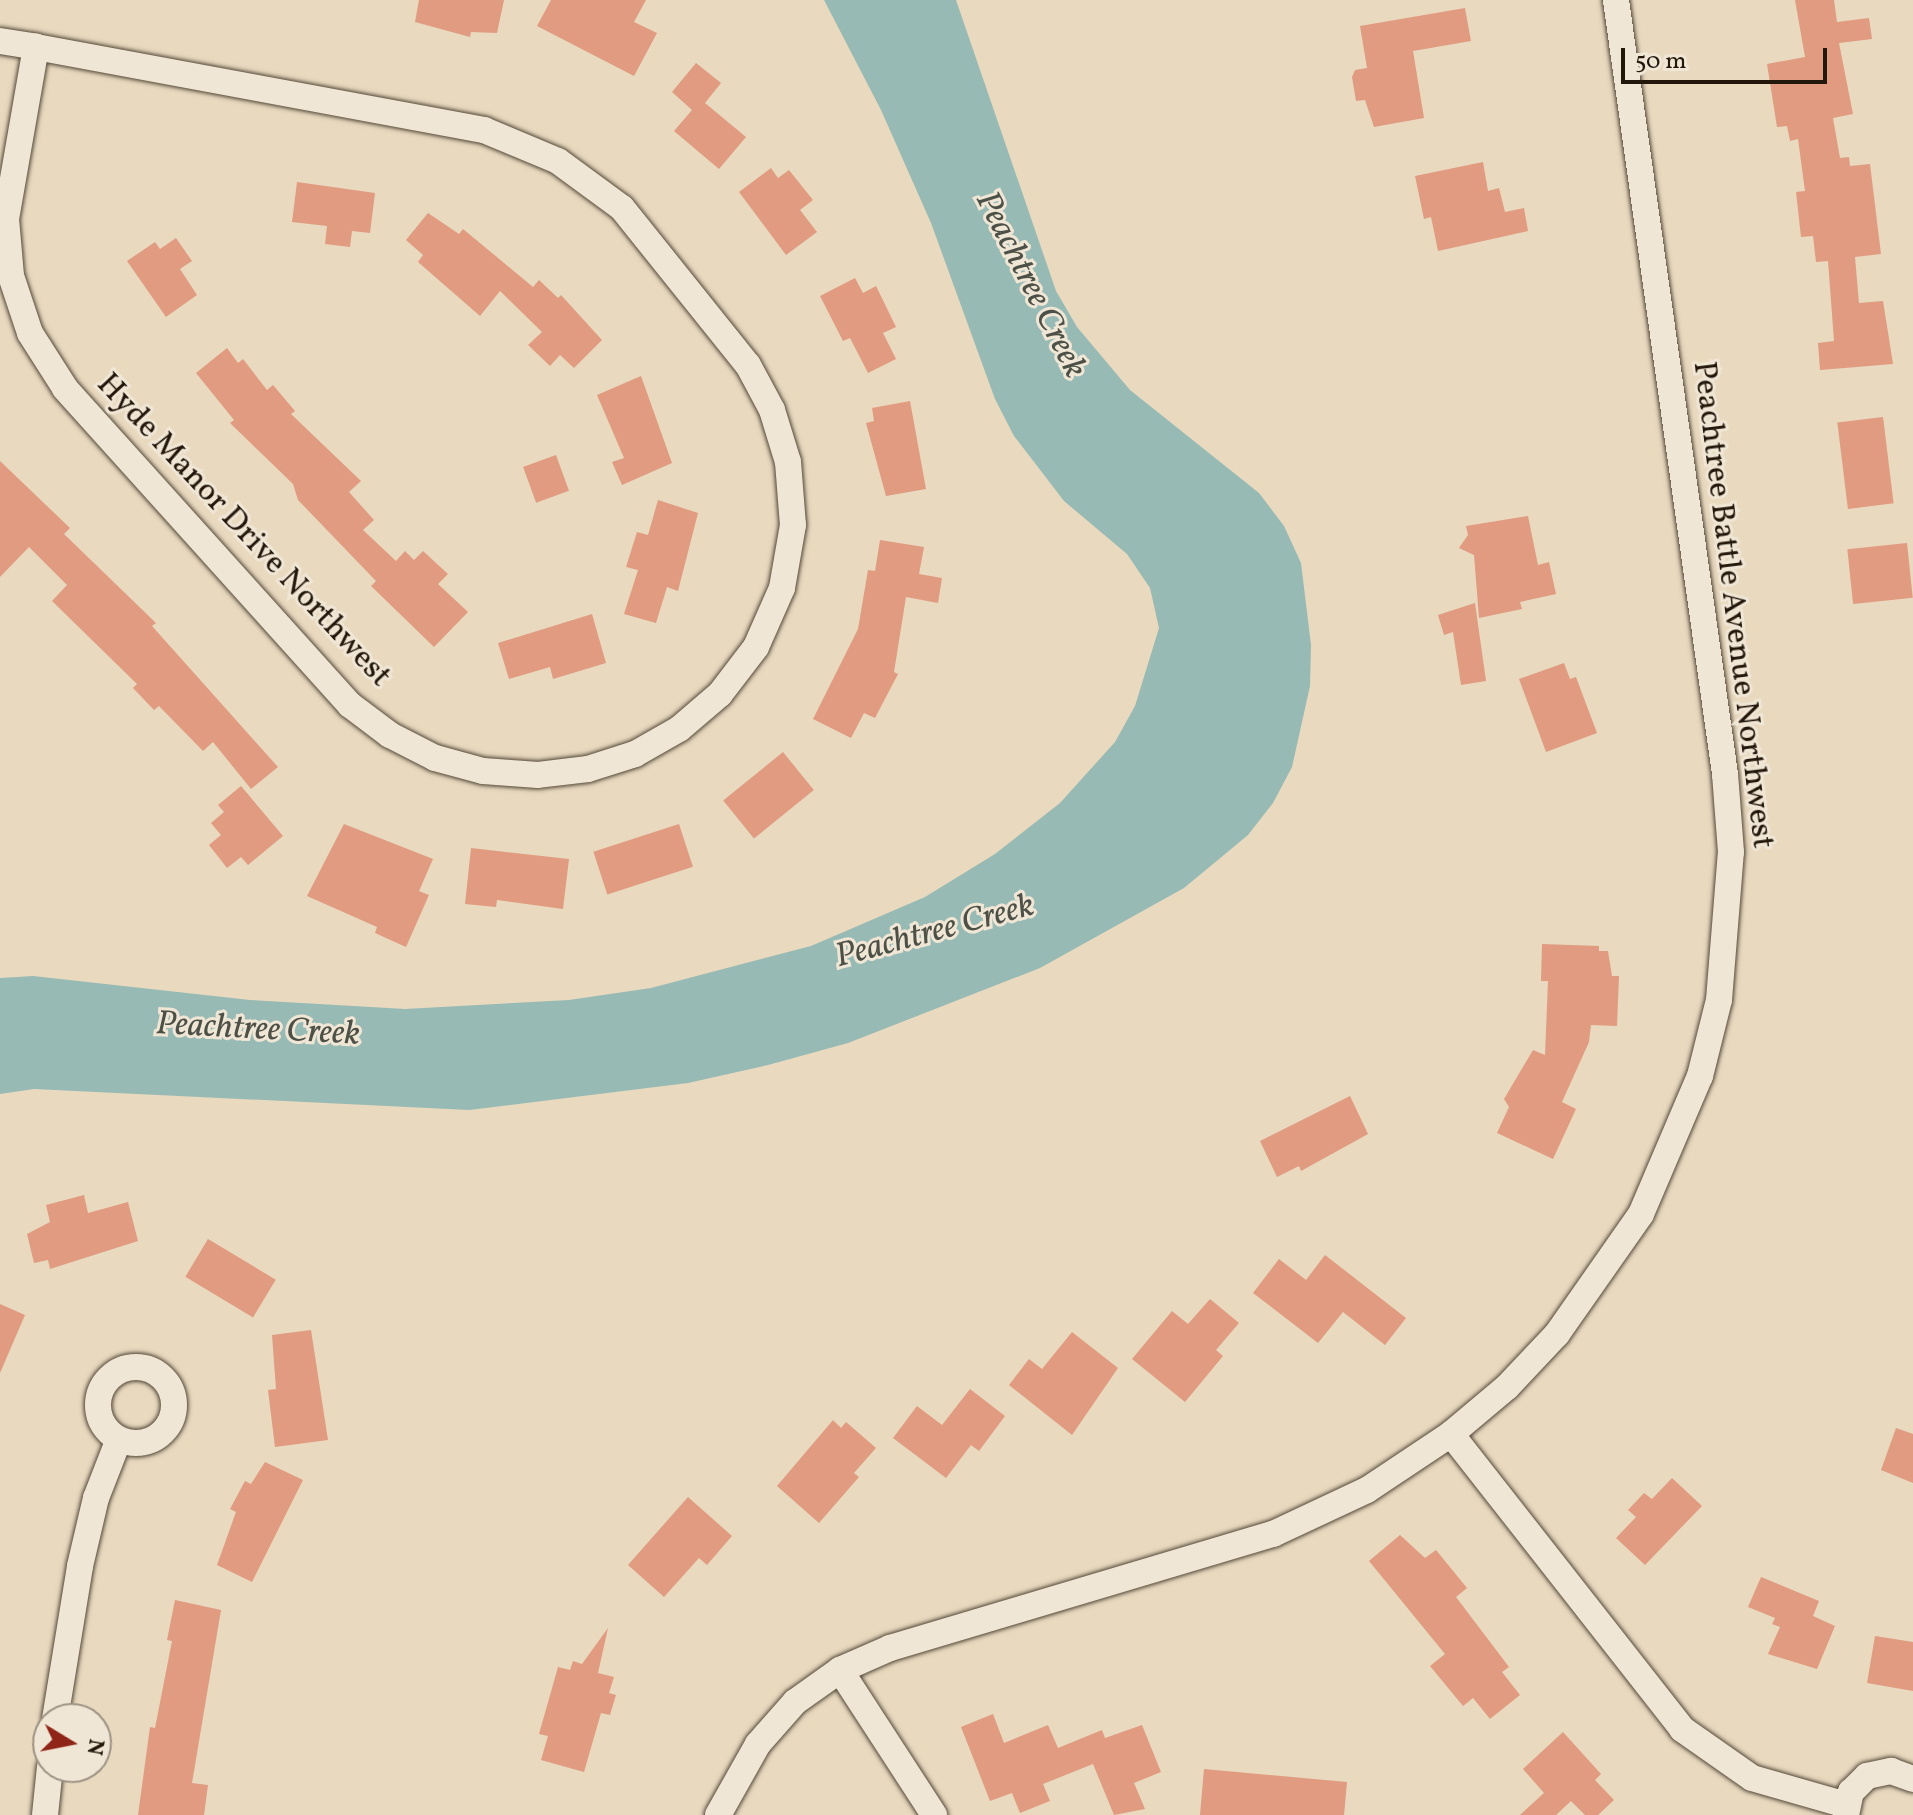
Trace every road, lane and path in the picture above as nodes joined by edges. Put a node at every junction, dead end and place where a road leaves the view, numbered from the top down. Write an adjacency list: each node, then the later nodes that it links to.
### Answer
1 (1616, 0): 4 (street, Peachtree Battle Avenue Northwest)
2 (0, 41): 3 (street, Hyde Manor Drive Northwest)
3 (36, 47): 3 (street, Hyde Manor Drive Northwest)
4 (1451, 1434): 6 (street, Peachtree Battle Avenue Northwest); 10 (street)
5 (119, 1439): 7 (street)
6 (840, 1670): 12 (street, Peachtree Battle Avenue Northwest); 13 (street)
7 (58, 1703)
8 (1913, 1779): 10 (street)
9 (48, 1783): 11 (street)
10 (1846, 1810)
11 (45, 1815)
12 (718, 1815)
13 (934, 1815)

